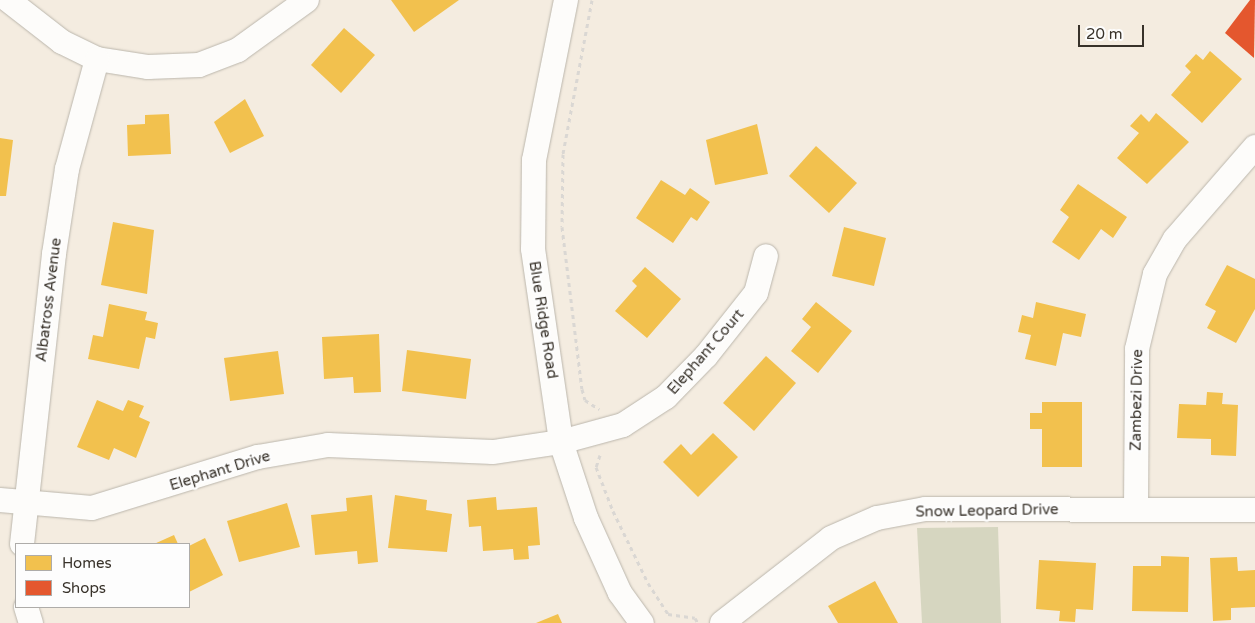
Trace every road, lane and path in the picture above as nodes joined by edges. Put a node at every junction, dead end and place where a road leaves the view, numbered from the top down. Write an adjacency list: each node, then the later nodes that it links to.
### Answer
1 (8, 0): 5 (street)
2 (307, 0): 5 (street)
3 (566, 0): 9 (street, Blue Ridge Road)
4 (592, 0): 8 (path)
5 (96, 58): 11 (street, Albatross Avenue)
6 (1255, 147): 12 (street, Zambezi Drive)
7 (766, 256): 8 (street, Elephant Court)
8 (602, 431): 9 (street, Elephant Court); 18 (path)
9 (561, 442): 11 (street, Elephant Drive); 17 (street, Blue Ridge Road)
10 (0, 500): 11 (street, Elephant Drive)
11 (24, 503): 14 (street, Albatross Avenue)
12 (1136, 509): 13 (street, Snow Leopard Drive); 19 (street, Snow Leopard Drive)
13 (1255, 510)
14 (22, 543)
15 (26, 608): 16 (street)
16 (31, 623)
17 (642, 623)
18 (698, 623)
19 (722, 623)

